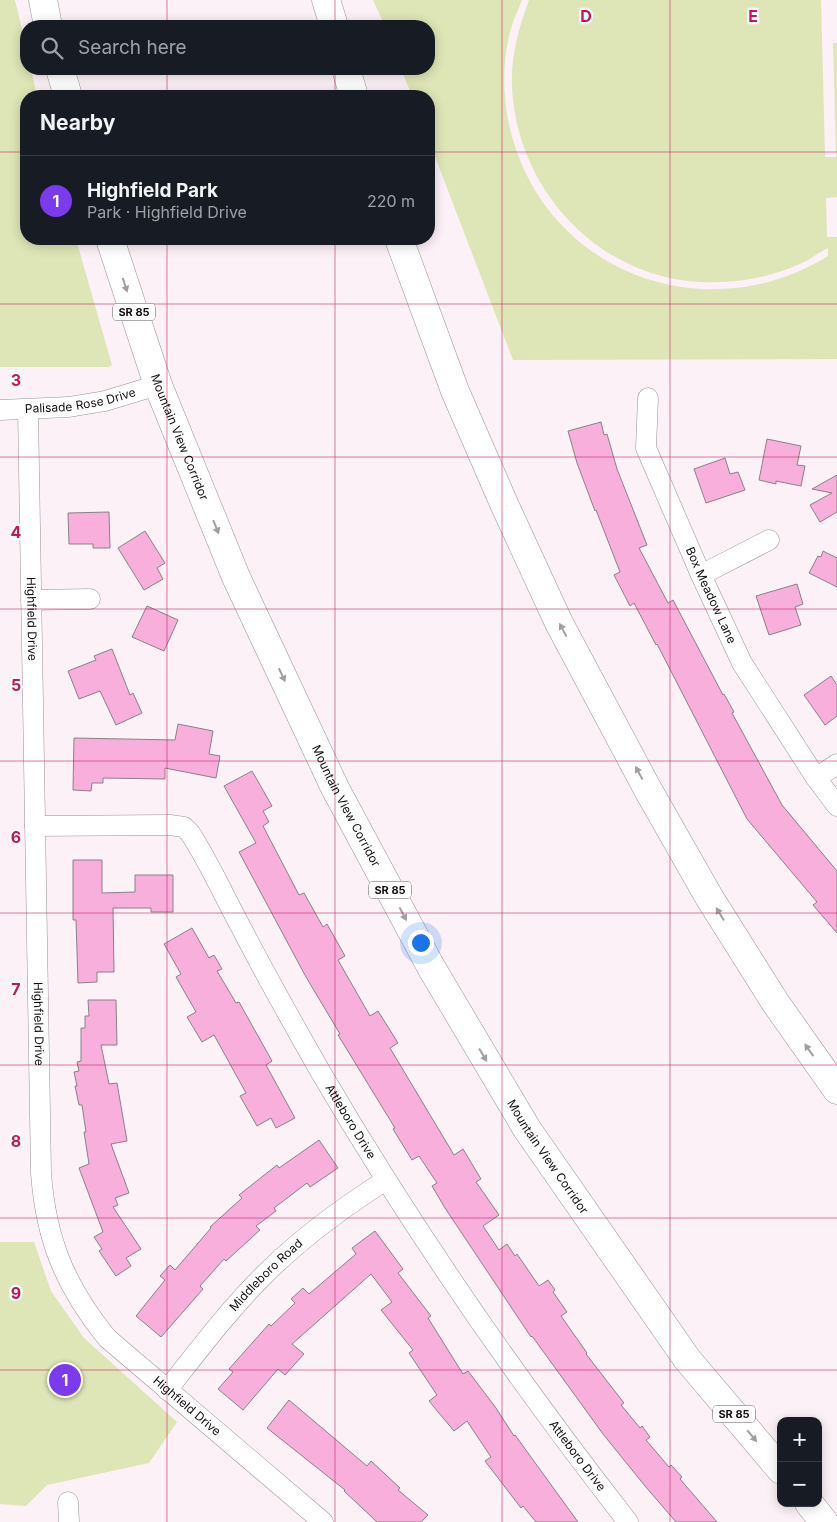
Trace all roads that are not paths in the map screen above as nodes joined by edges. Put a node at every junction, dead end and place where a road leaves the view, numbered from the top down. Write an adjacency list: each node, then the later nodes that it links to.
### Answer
1 (42, 0): 3 (highway)
2 (326, 0): 4 (highway)
3 (47, 20)
4 (332, 20)
5 (62, 75): 7 (highway)
6 (348, 75): 8 (highway)
7 (66, 90)
8 (352, 90)
9 (112, 245): 11 (highway, Mountain View Corridor / SR 85, one-way to 11)
10 (401, 245): 23 (highway, one-way to 10)
11 (158, 385): 14 (street, Palisade Rose Drive); 26 (highway, Mountain View Corridor / SR 85, one-way to 26)
12 (648, 398): 16 (street, Box Meadow Lane)
13 (0, 410): 14 (street, Palisade Rose Drive)
14 (28, 410): 18 (street, Highfield Drive)
15 (769, 540): 16 (street)
16 (701, 574): 20 (street, Box Meadow Lane)
17 (90, 599): 18 (street)
18 (32, 600): 22 (street, Highfield Drive)
19 (837, 764): 20 (street)
20 (816, 778): 21 (street, Box Meadow Lane)
21 (837, 806)
22 (35, 826): 24 (street, Attleboro Drive); 25 (street, Highfield Drive)
23 (837, 1090)
24 (386, 1180): 25 (street, Middleboro Road); 31 (street, Attleboro Drive)
25 (167, 1390): 30 (street, Highfield Drive)
26 (777, 1465)
27 (68, 1502): 29 (street)
28 (812, 1507): 32 (highway)
29 (69, 1522)
30 (323, 1522)
31 (628, 1522)
32 (824, 1522)

